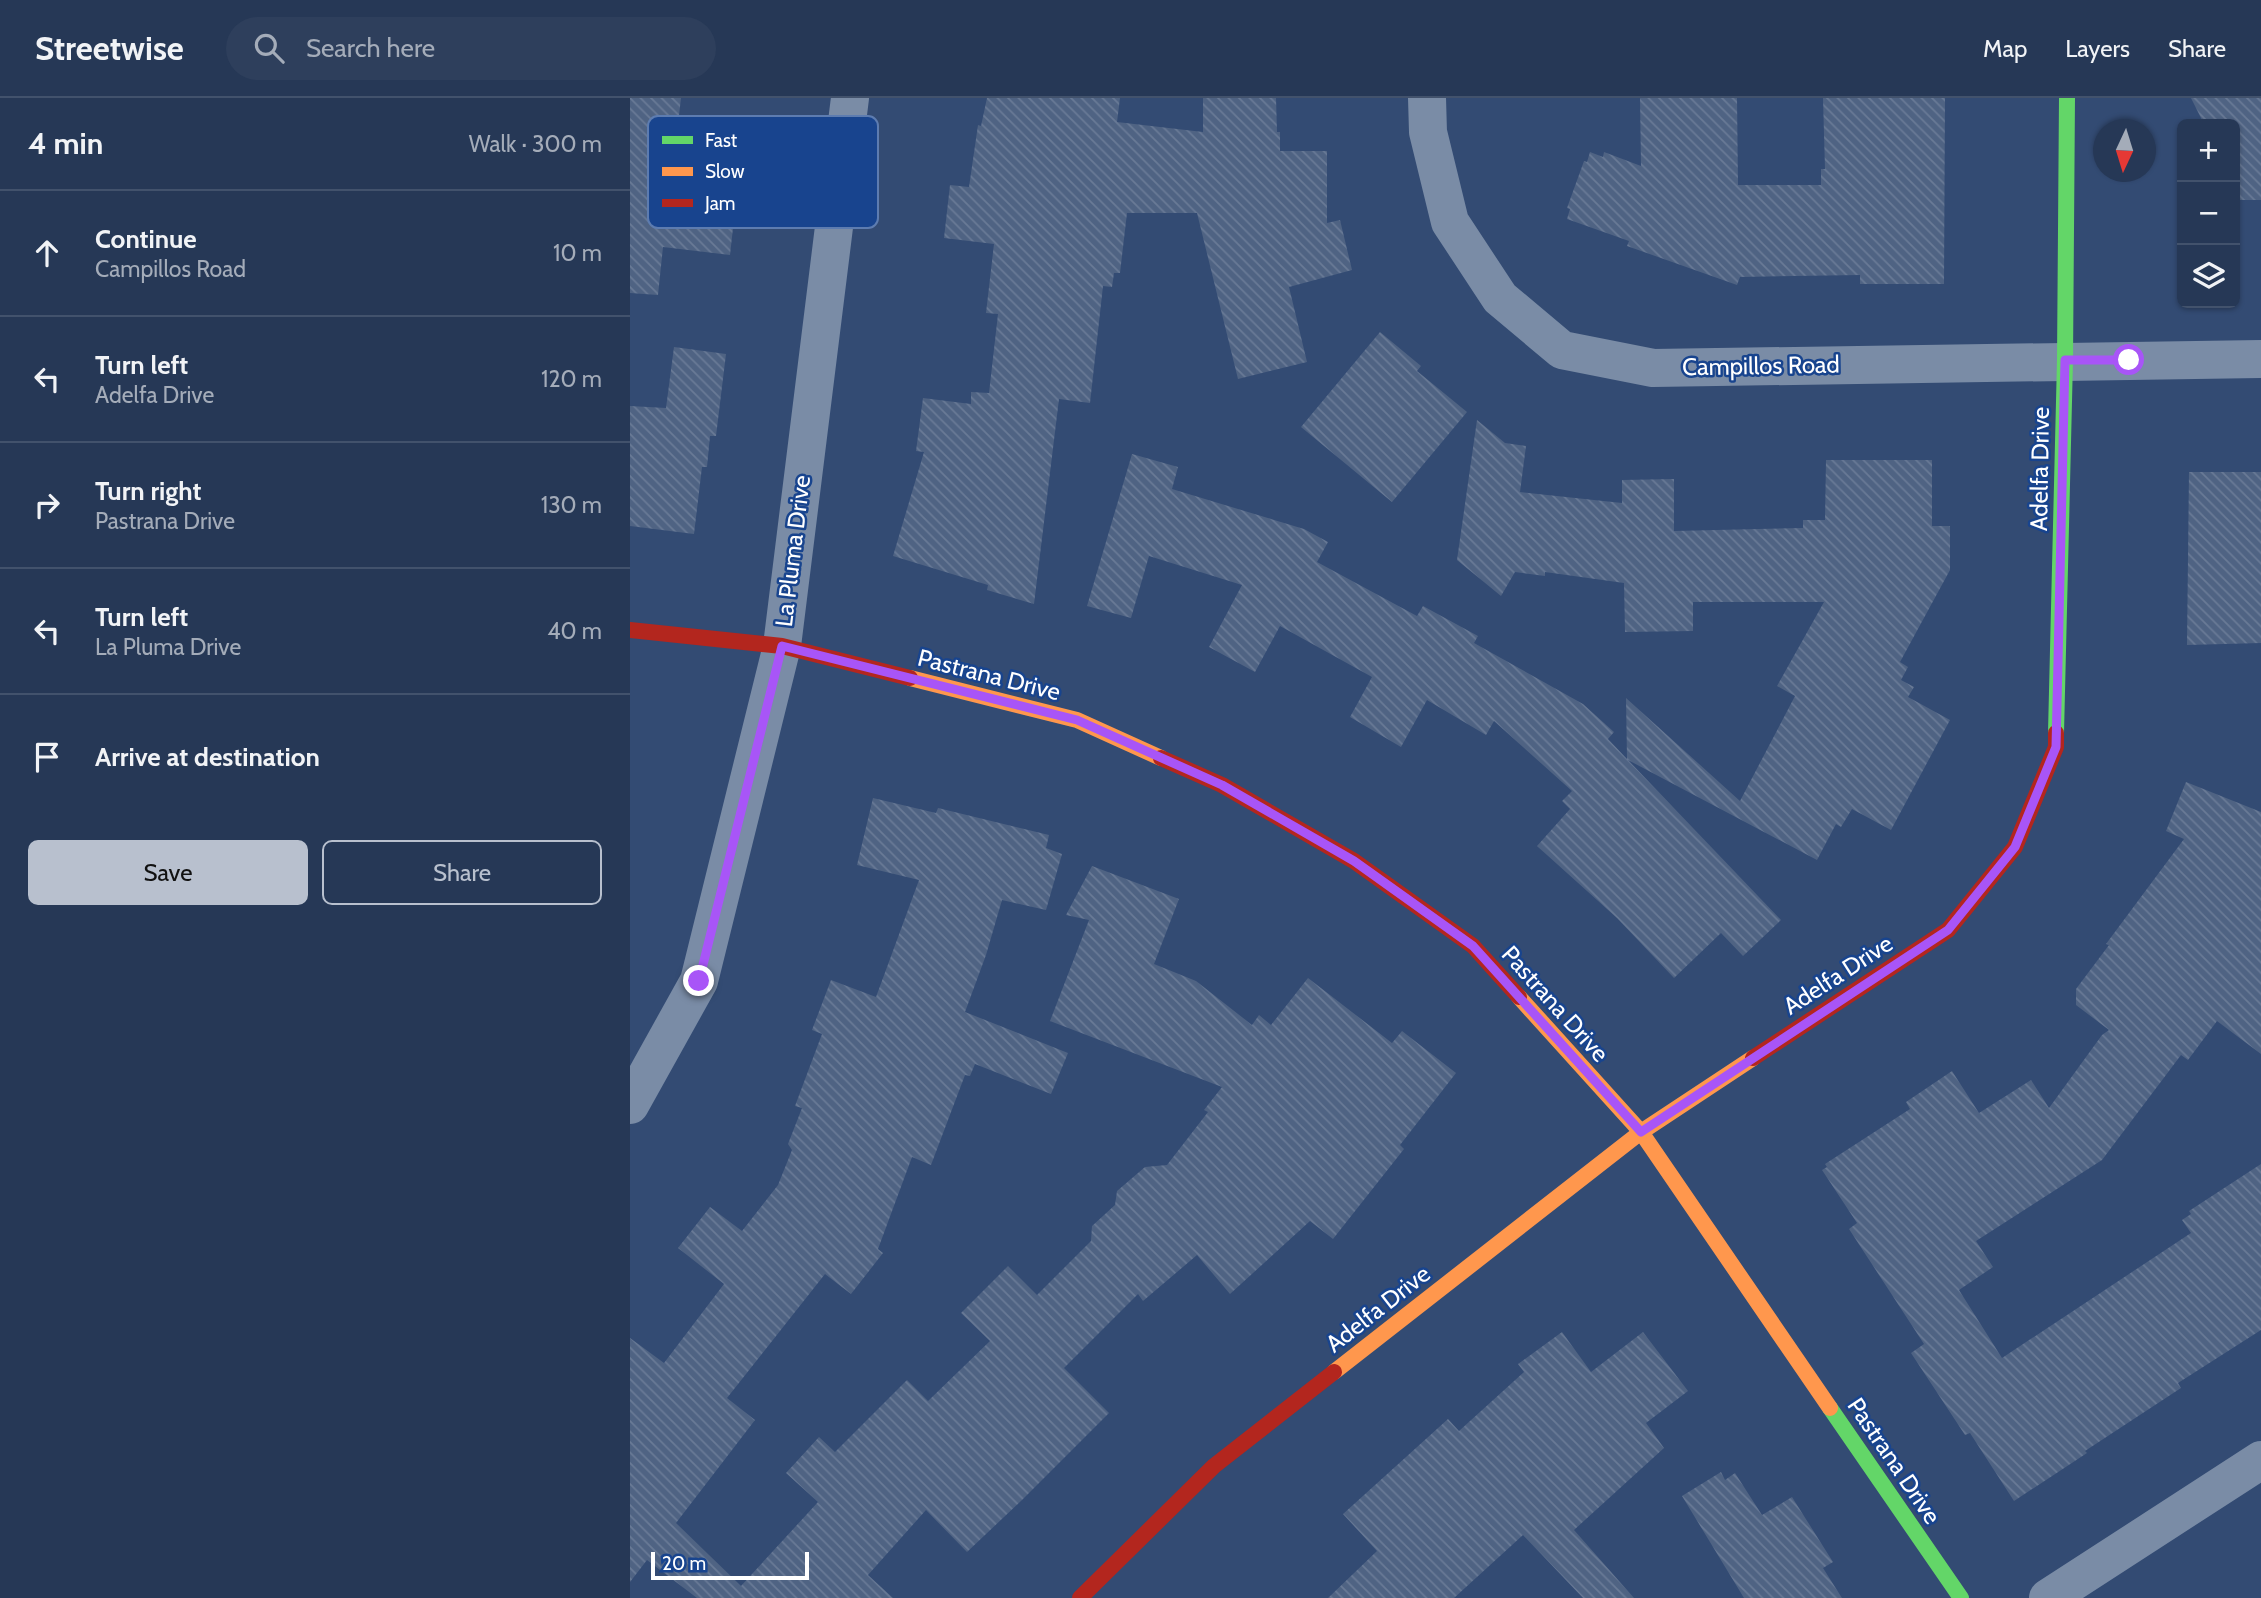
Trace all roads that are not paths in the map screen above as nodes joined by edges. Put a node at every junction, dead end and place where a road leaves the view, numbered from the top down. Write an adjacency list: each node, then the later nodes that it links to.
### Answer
1 (849, 98): 4 (street, La Pluma Drive)
2 (1427, 98): 7 (street, Campillos Road)
3 (2067, 98): 7 (street, Adelfa Drive)
4 (847, 116)
5 (833, 228): 9 (street, La Pluma Drive)
6 (2261, 359): 7 (street, Campillos Road)
7 (2065, 360): 11 (street, Adelfa Drive)
8 (630, 629): 9 (street, Pastrana Drive)
9 (782, 646): 10 (street, La Pluma Drive); 11 (street, Pastrana Drive)
10 (630, 1105)
11 (1641, 1132): 13 (street, Adelfa Drive); 14 (street, Pastrana Drive)
12 (2261, 1460): 15 (street)
13 (1080, 1598)
14 (1961, 1598)
15 (2048, 1598)

